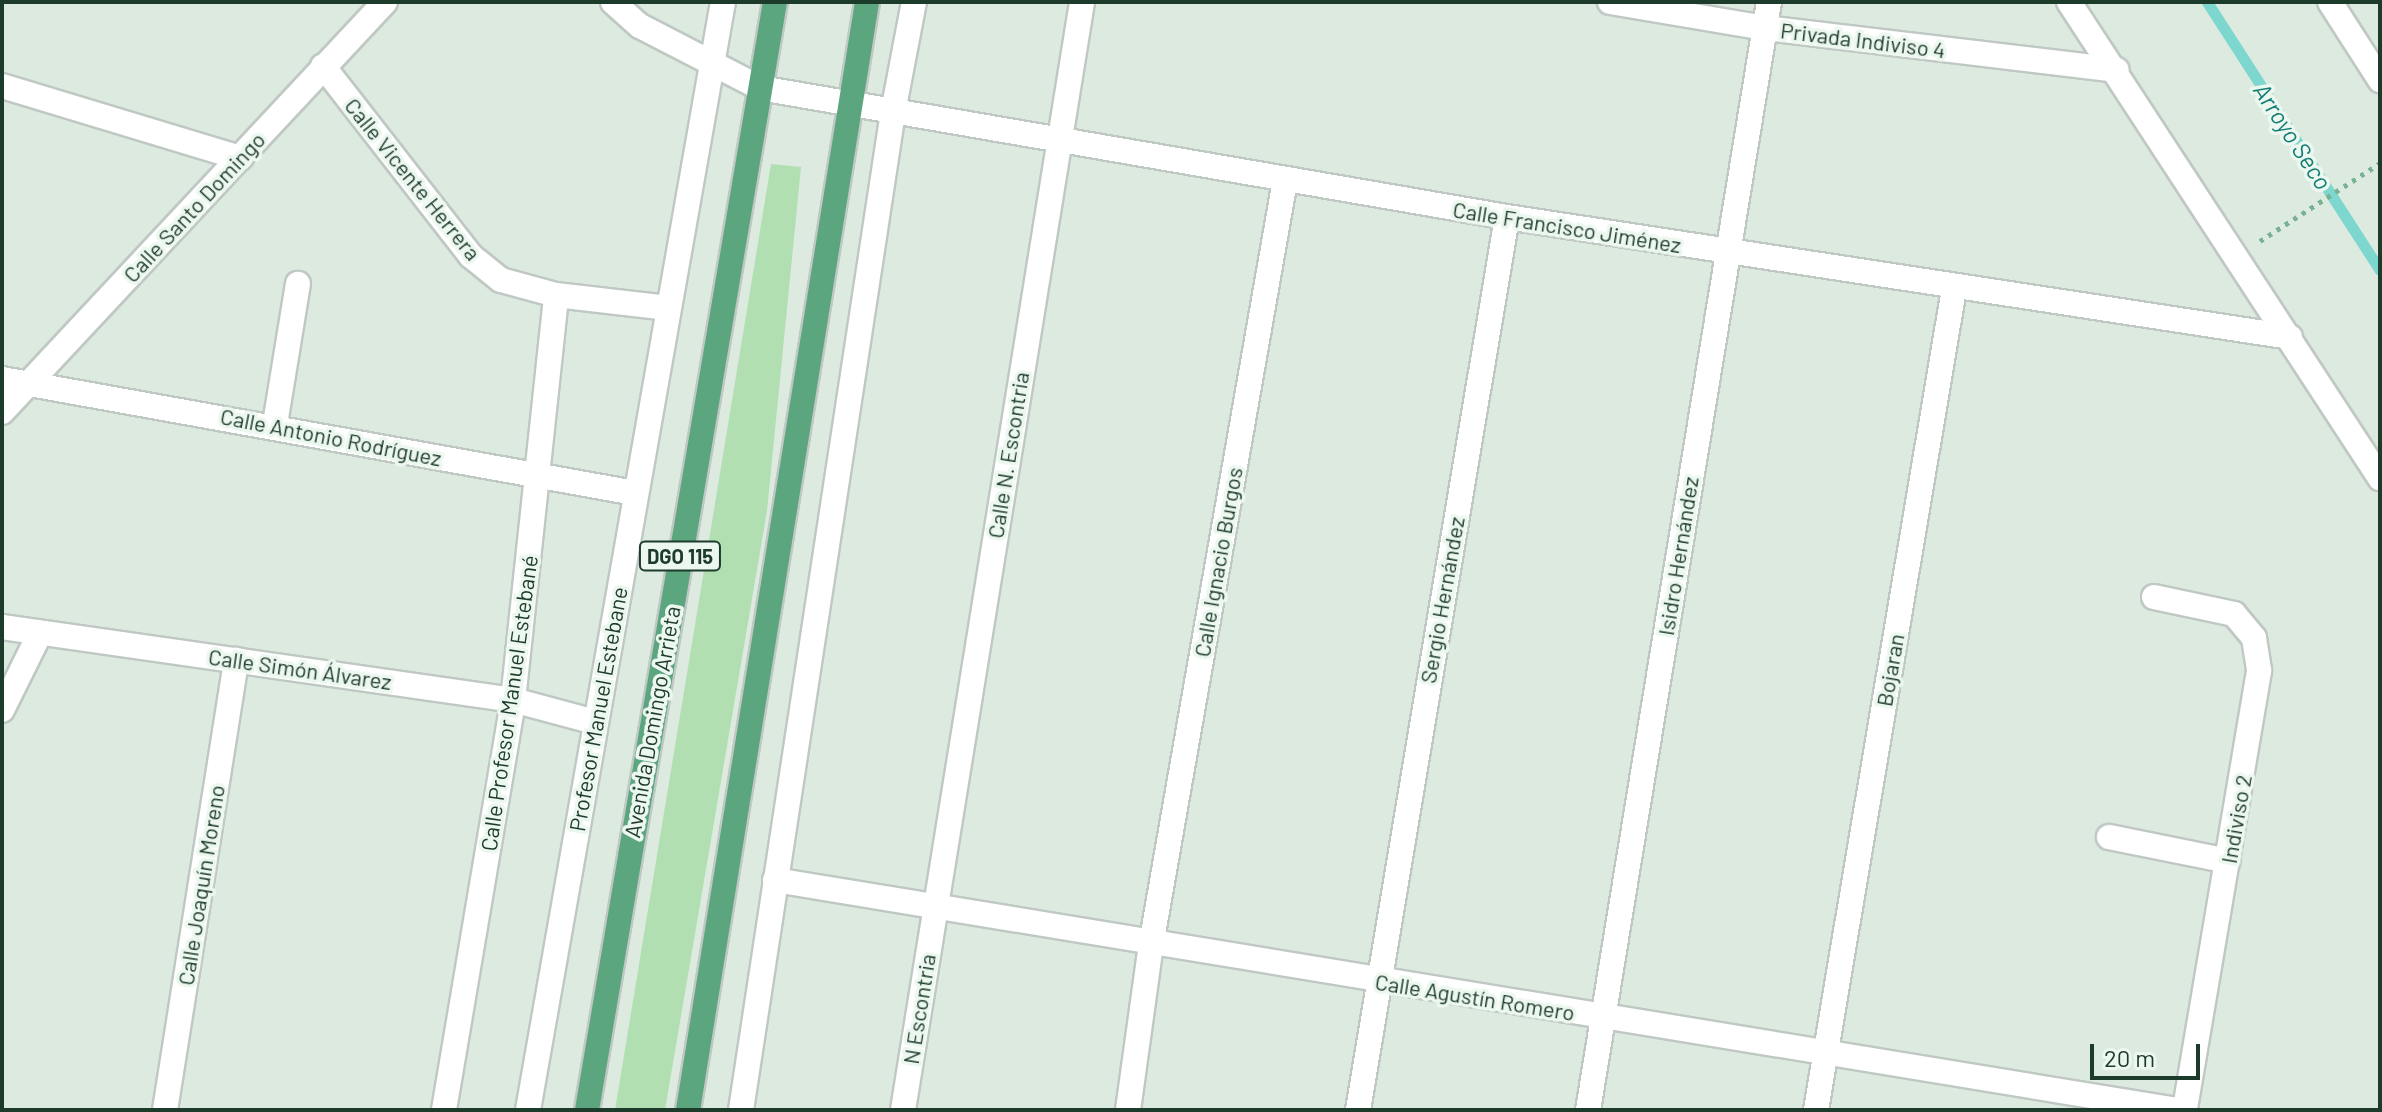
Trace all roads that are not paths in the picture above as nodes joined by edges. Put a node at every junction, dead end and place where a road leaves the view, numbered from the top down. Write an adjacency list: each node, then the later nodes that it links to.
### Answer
1 (385, 2): 13 (street, Calle Santo Domingo)
2 (613, 2): 14 (street, Calle Francisco Jiménez)
3 (723, 2): 14 (street, Profesor Manuel Estebane)
4 (775, 2): 18 (main road, Avenida Domingo Arrieta / DGO 115)
5 (867, 2): 19 (main road)
6 (914, 2): 20 (street)
7 (1082, 2): 21 (street, Calle N. Escontria)
8 (1610, 2): 12 (street, Privada Indiviso 4)
9 (1769, 2): 12 (street, Isidro Hernández)
10 (2069, 2): 15 (street)
11 (2330, 2): 16 (street)
12 (1766, 28): 15 (street, Privada Indiviso 4); 25 (street, Isidro Hernández)
13 (323, 66): 22 (street, Calle Santo Domingo); 28 (street, Calle Vicente Herrera)
14 (712, 67): 18 (street, Calle Francisco Jiménez); 29 (street, Profesor Manuel Estebane)
15 (2116, 70): 30 (street)
16 (2380, 80)
17 (2, 86): 22 (street)
18 (760, 88): 19 (street, Calle Francisco Jiménez); 57 (main road, Avenida Domingo Arrieta / DGO 115)
19 (847, 104): 20 (street, Calle Francisco Jiménez); 58 (main road)
20 (893, 112): 21 (street, Calle Francisco Jiménez); 47 (street)
21 (1060, 141): 23 (street, Calle Francisco Jiménez); 48 (street, Calle N. Escontria)
22 (240, 158): 32 (street, Calle Santo Domingo)
23 (1285, 180): 24 (street, Calle Francisco Jiménez); 49 (street, Calle Ignacio Burgos)
24 (1507, 217): 25 (street, Calle Francisco Jiménez); 50 (street, Sergio Hernández)
25 (1728, 253): 27 (street, Calle Francisco Jiménez); 51 (street, Isidro Hernández)
26 (298, 284): 34 (street)
27 (1954, 289): 30 (street, Calle Francisco Jiménez); 52 (street, Bojaran)
28 (556, 295): 29 (street); 35 (street, Calle Profesor Manuel Estebané)
29 (668, 308): 37 (street, Profesor Manuel Estebane)
30 (2290, 337): 36 (street)
31 (2, 379): 32 (street, Calle Antonio Rodríguez)
32 (26, 387): 33 (street, Calle Santo Domingo); 34 (street, Calle Antonio Rodríguez)
33 (2, 412)
34 (275, 424): 35 (street, Calle Antonio Rodríguez)
35 (540, 477): 37 (street, Calle Antonio Rodríguez); 42 (street, Calle Profesor Manuel Estebané)
36 (2380, 478)
37 (635, 493): 44 (street, Profesor Manuel Estebane)
38 (2154, 597): 46 (street, Indiviso 2)
39 (2, 627): 40 (street, Calle Simón Álvarez)
40 (40, 633): 41 (street, Calle Simón Álvarez); 43 (street)
41 (236, 660): 42 (street, Calle Simón Álvarez); 54 (street, Calle Joaquín Moreno)
42 (513, 700): 44 (street, Calle Simón Álvarez); 55 (street, Calle Profesor Manuel Estebané)
43 (2, 710)
44 (595, 722): 56 (street, Profesor Manuel Estebane)
45 (2109, 837): 46 (street)
46 (2228, 861): 66 (street, Indiviso 2)
47 (775, 880): 48 (street, Calle Agustín Romero); 59 (street)
48 (935, 907): 49 (street, Calle Agustín Romero); 60 (street, N Escontria)
49 (1151, 945): 50 (street, Calle Agustín Romero); 61 (street, Calle Ignacio Burgos)
50 (1378, 983): 51 (street, Calle Agustín Romero); 62 (street, Sergio Hernández)
51 (1603, 1016): 52 (street, Calle Agustín Romero); 63 (street, Isidro Hernández)
52 (1825, 1050): 53 (street, Calle Agustín Romero); 64 (street, Bojaran)
53 (2039, 1099): 65 (street, Calle Agustín Romero)
54 (165, 1110)
55 (444, 1110)
56 (528, 1110)
57 (587, 1110)
58 (688, 1110)
59 (741, 1110)
60 (903, 1110)
61 (1128, 1110)
62 (1358, 1110)
63 (1588, 1110)
64 (1816, 1110)
65 (2176, 1110)
66 (2185, 1110)

